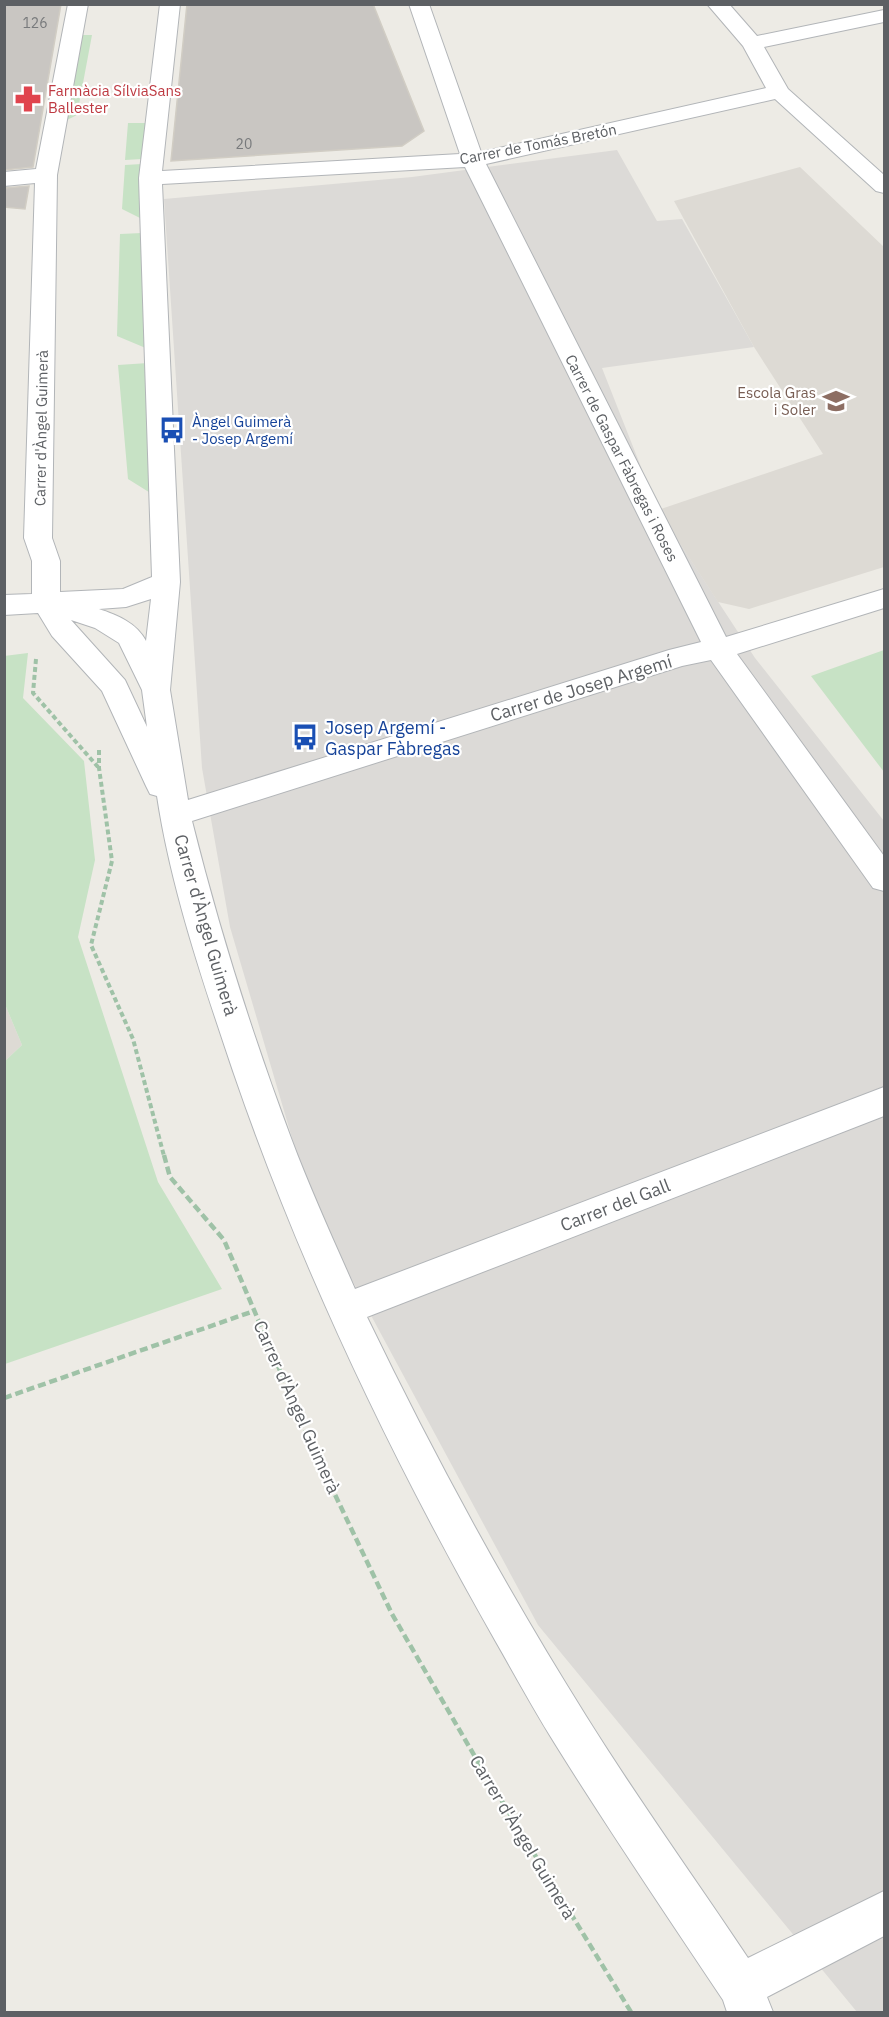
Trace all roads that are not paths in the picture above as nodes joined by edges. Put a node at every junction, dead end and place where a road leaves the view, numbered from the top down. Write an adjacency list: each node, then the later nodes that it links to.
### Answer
1 (78, 4): 9 (street, Carrer d'Àngel Guimerà)
2 (170, 4): 10 (street, Carrer d'Àngel Guimerà)
3 (419, 4): 8 (street, Carrer de Gaspar Fàbregas i Roses)
4 (717, 4): 6 (street)
5 (885, 16): 6 (street)
6 (752, 43): 7 (street)
7 (779, 92): 8 (street, Carrer de Tomás Bretón); 12 (street)
8 (473, 160): 10 (street, Carrer de Tomás Bretón); 17 (street, Carrer de Gaspar Fàbregas i Roses)
9 (46, 175): 11 (street); 15 (street, Carrer d'Àngel Guimerà)
10 (150, 178): 13 (street, Carrer d'Àngel Guimerà)
11 (4, 179)
12 (885, 186)
13 (166, 582): 15 (street); 18 (street, Carrer d'Àngel Guimerà)
14 (885, 598): 17 (street, Carrer de Josep Argemí)
15 (46, 602): 16 (street); 18 (street); 19 (street, Carrer d'Àngel Guimerà)
16 (4, 605)
17 (718, 649): 19 (street, Carrer de Josep Argemí); 20 (street, Carrer de Gaspar Fàbregas i Roses)
18 (156, 690): 19 (street, Carrer d'Àngel Guimerà)
19 (175, 814): 22 (street, Carrer d'Àngel Guimerà)
20 (885, 879)
21 (885, 1101): 22 (street, Carrer del Gall)
22 (345, 1309): 24 (street, Carrer d'Àngel Guimerà)
23 (885, 1913): 24 (street)
24 (753, 2004)

